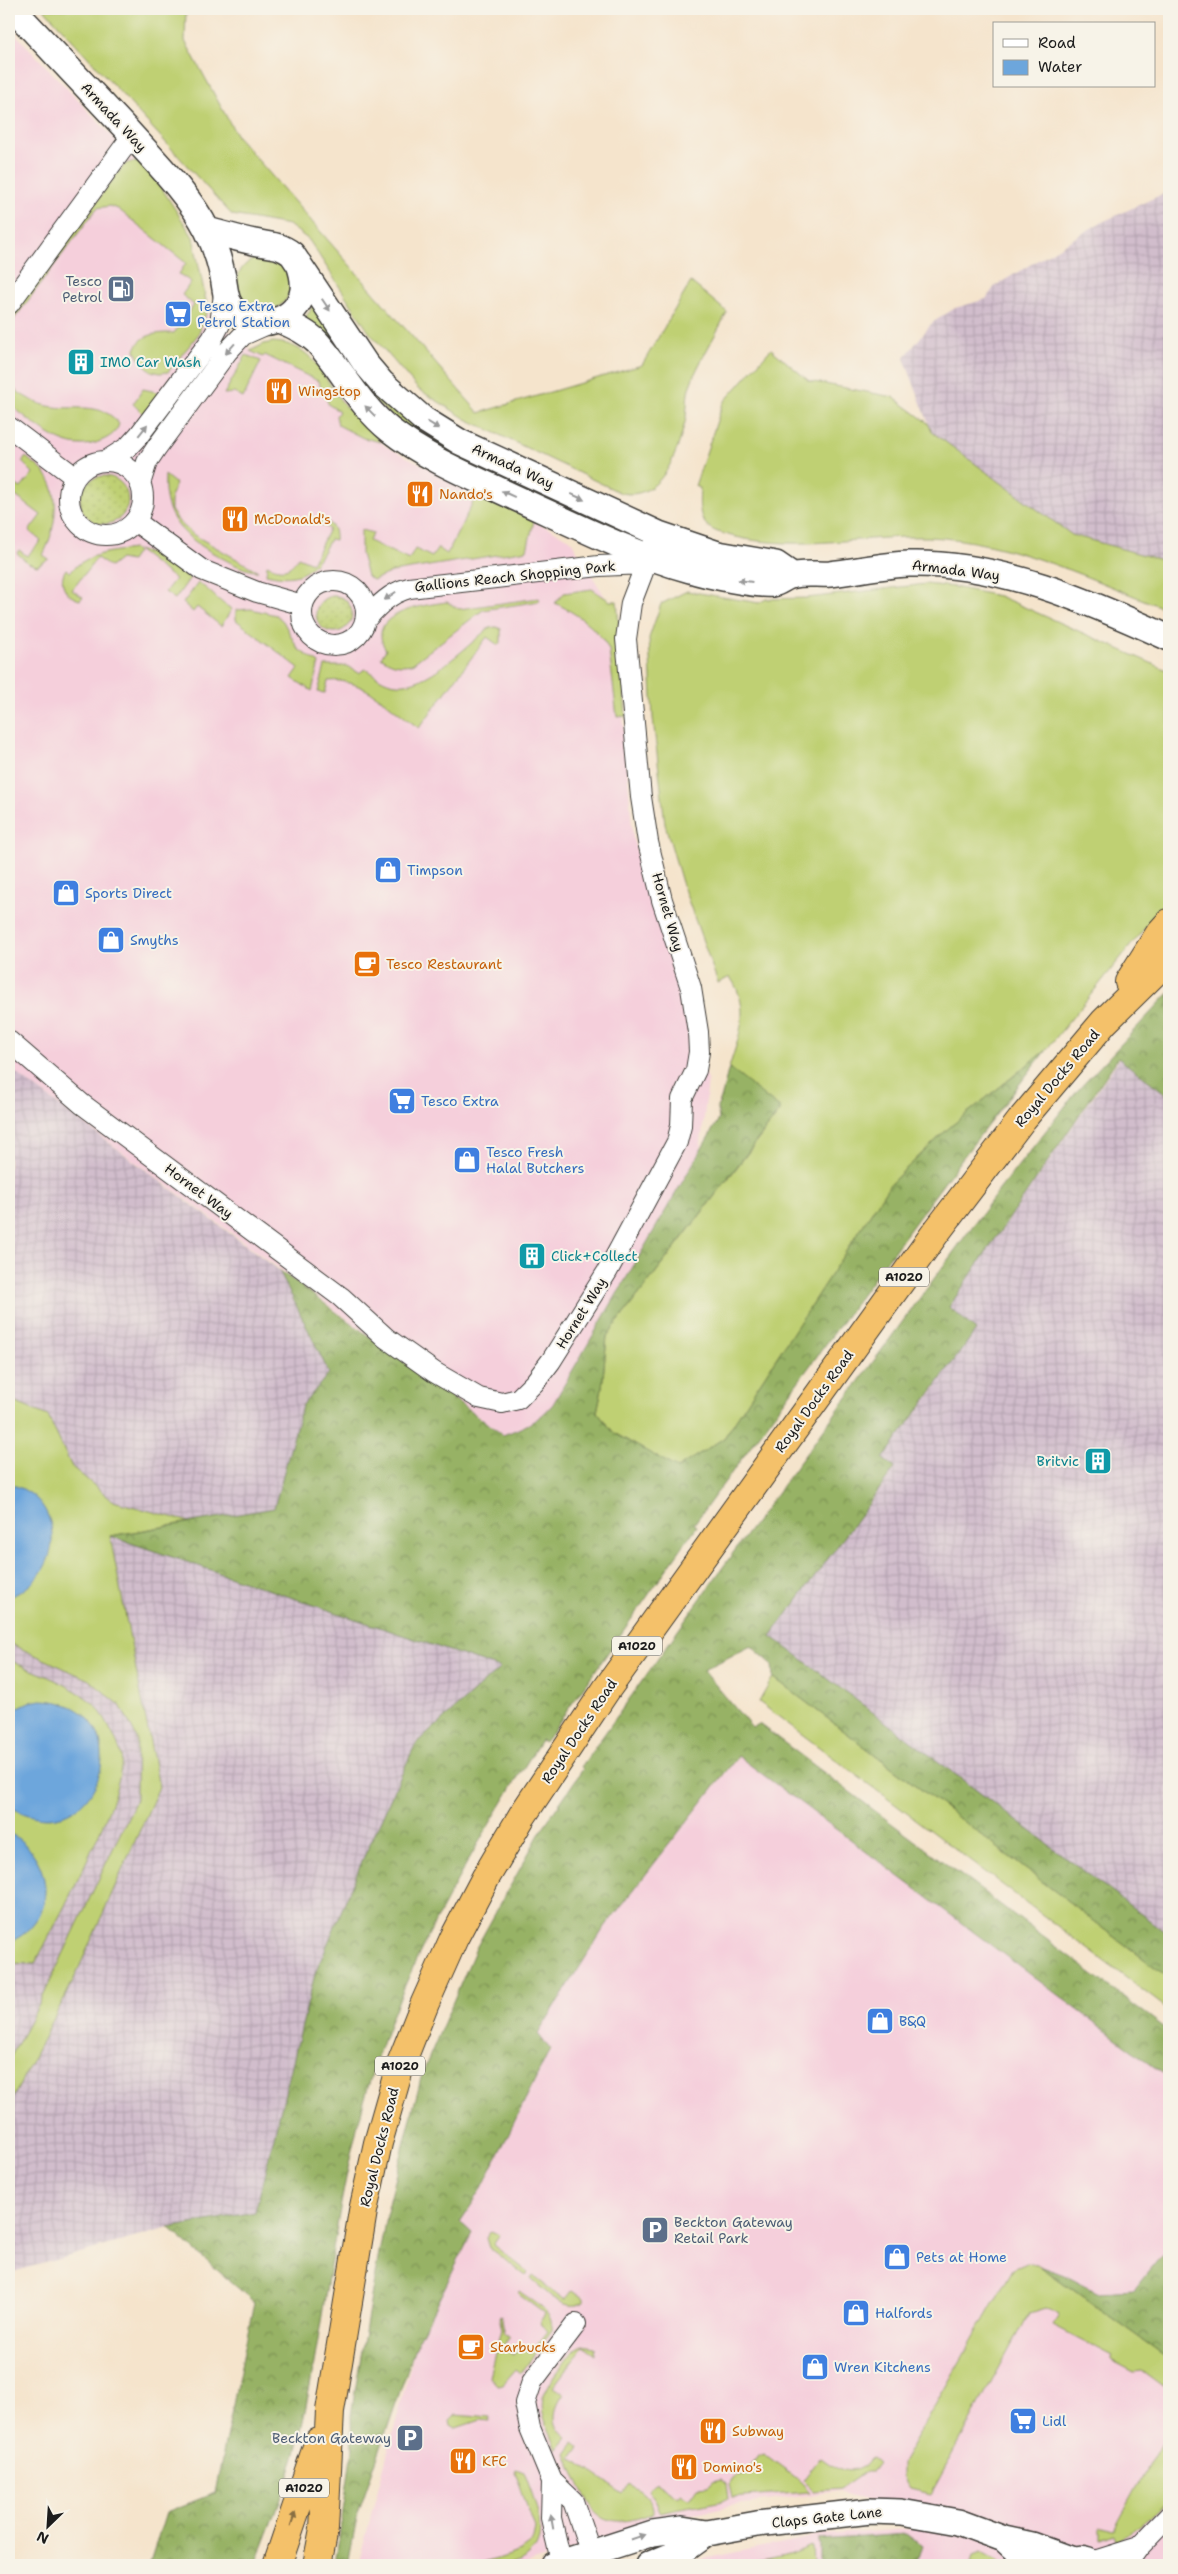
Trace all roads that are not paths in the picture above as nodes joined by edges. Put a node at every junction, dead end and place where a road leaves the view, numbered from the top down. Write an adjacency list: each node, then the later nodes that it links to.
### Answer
1 (13, 9): 2 (street, Armada Way)
2 (132, 136): 3 (street, Armada Way); 7 (street)
3 (207, 230): 4 (street, Armada Way); 6 (street, Armada Way)
4 (257, 243): 5 (street, Armada Way); 6 (street)
5 (299, 264): 8 (street); 14 (street, Armada Way, one-way to 14)
6 (224, 285): 8 (street, Armada Way); 10 (street, one-way to 6)
7 (9, 304)
8 (274, 321): 12 (street, one-way to 12); 15 (street, Armada Way, one-way to 8)
9 (9, 427): 11 (street)
10 (106, 461): 11 (street); 12 (street)
11 (76, 477): 13 (street)
12 (140, 484): 13 (street)
13 (135, 521): 17 (street)
14 (659, 534): 15 (street, Hornet Way); 16 (street, Armada Way)
15 (647, 560): 16 (street, Armada Way, one-way to 15); 18 (street, Gallions Reach Shopping Park, one-way to 18); 23 (street, Hornet Way)
16 (792, 575): 19 (street, Armada Way)
17 (303, 604): 18 (street); 18 (street, Gallions Reach Shopping Park)
18 (366, 619)
19 (1169, 638)
20 (1169, 922): 22 (highway, Royal Docks Road / A1020)
21 (1169, 958): 22 (highway, Royal Docks Road / A1020)
22 (1104, 1022): 25 (highway, Royal Docks Road / A1020)
23 (9, 1040)
24 (576, 2324): 26 (street)
25 (330, 2411): 32 (highway, Royal Docks Road / A1020); 36 (highway, Royal Docks Road / A1020, one-way to 25)
26 (552, 2481): 31 (street); 34 (street, one-way to 26)
27 (1169, 2516): 30 (street)
28 (707, 2533): 29 (street, Claps Gate Lane); 31 (street, Claps Gate Lane, one-way to 28); 35 (street, Claps Gate Lane)
29 (1004, 2539): 33 (street); 37 (street)
30 (1139, 2546): 33 (street); 38 (street)
31 (594, 2559): 34 (street, Claps Gate Lane)
32 (318, 2563)
33 (1080, 2563)
34 (559, 2564)
35 (652, 2564)
36 (277, 2565)
37 (1032, 2565)
38 (1126, 2565)

